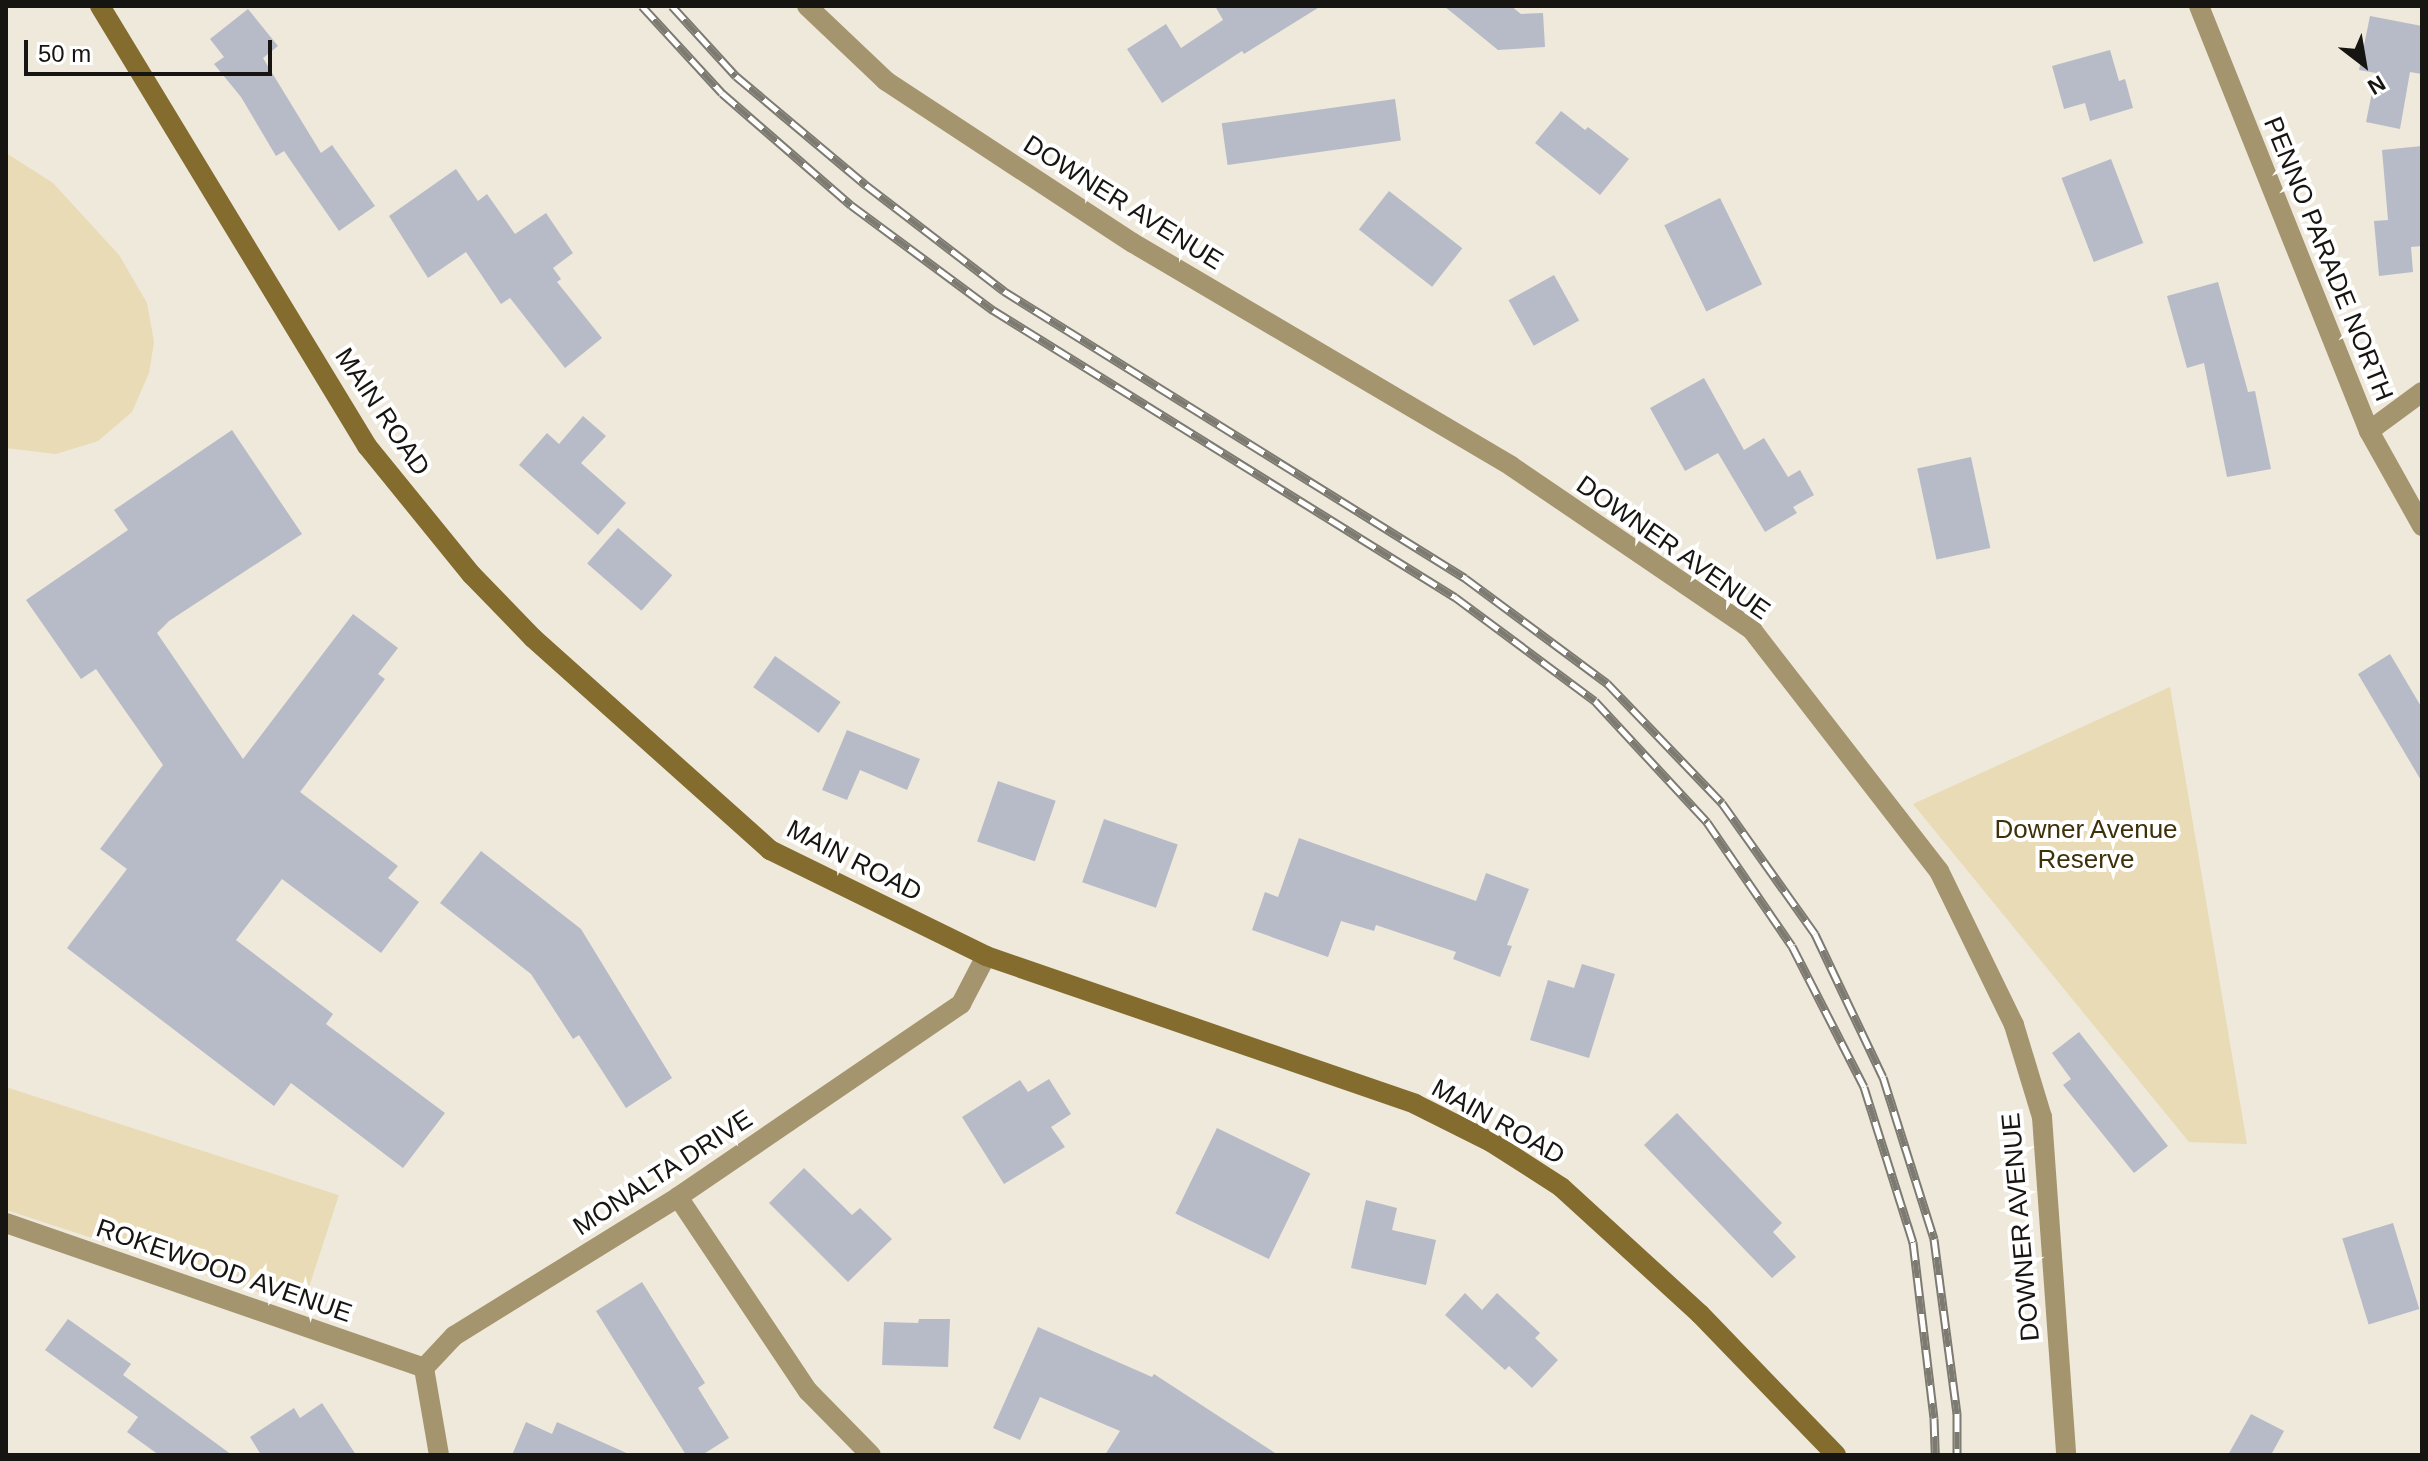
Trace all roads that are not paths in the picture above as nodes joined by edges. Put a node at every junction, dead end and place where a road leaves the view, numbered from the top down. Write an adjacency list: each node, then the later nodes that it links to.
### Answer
1 (100, 6): 7 (main road, MAIN ROAD)
2 (807, 6): 14 (street, DOWNER AVENUE)
3 (2199, 6): 5 (street, PENNO PARADE NORTH)
4 (2422, 392): 5 (street)
5 (2369, 431): 6 (street, PENNO PARADE NORTH)
6 (2422, 526)
7 (986, 956): 8 (street, MONALTA DRIVE); 13 (main road, MAIN ROAD)
8 (678, 1197): 10 (street, MONALTA DRIVE); 12 (street)
9 (6, 1223): 10 (street, ROKEWOOD AVENUE)
10 (424, 1368): 11 (street)
11 (439, 1455)
12 (871, 1455)
13 (1836, 1455)
14 (2066, 1455)

